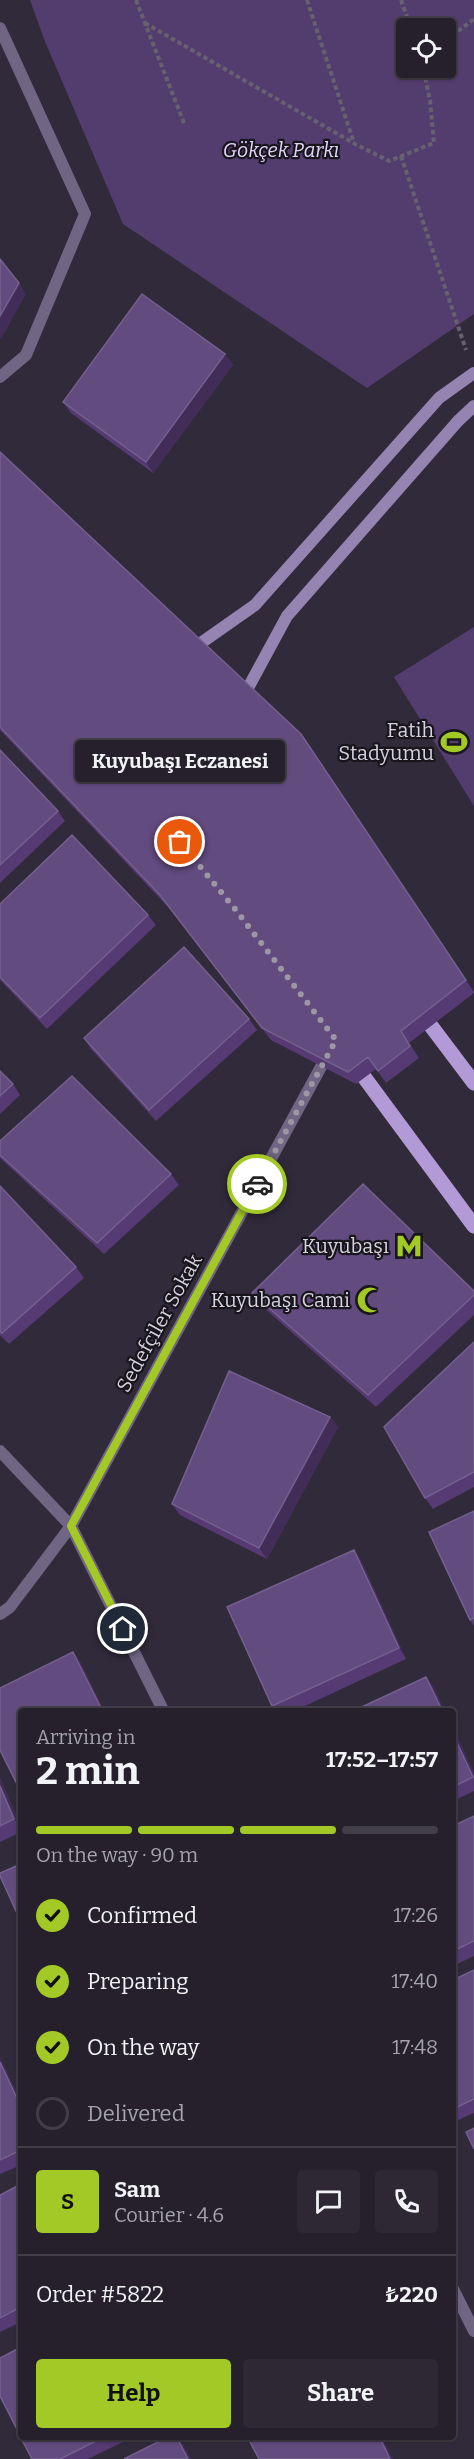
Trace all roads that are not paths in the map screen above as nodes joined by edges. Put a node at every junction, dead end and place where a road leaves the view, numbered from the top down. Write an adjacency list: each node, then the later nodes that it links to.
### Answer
1 (0, 28): 3 (street)
2 (474, 374): 5 (street)
3 (0, 378)
4 (474, 406): 6 (street)
5 (177, 660)
6 (235, 712)
7 (406, 993): 9 (main road)
8 (336, 1040): 10 (main road); 12 (street, Sedefçiler Sokak)
9 (474, 1083)
10 (474, 1226)
11 (0, 1451): 12 (street)
12 (71, 1526): 13 (street, Sedefçiler Sokak); 14 (street)
13 (0, 1614)
14 (162, 1708)
15 (456, 2295): 16 (street)
16 (474, 2331)

